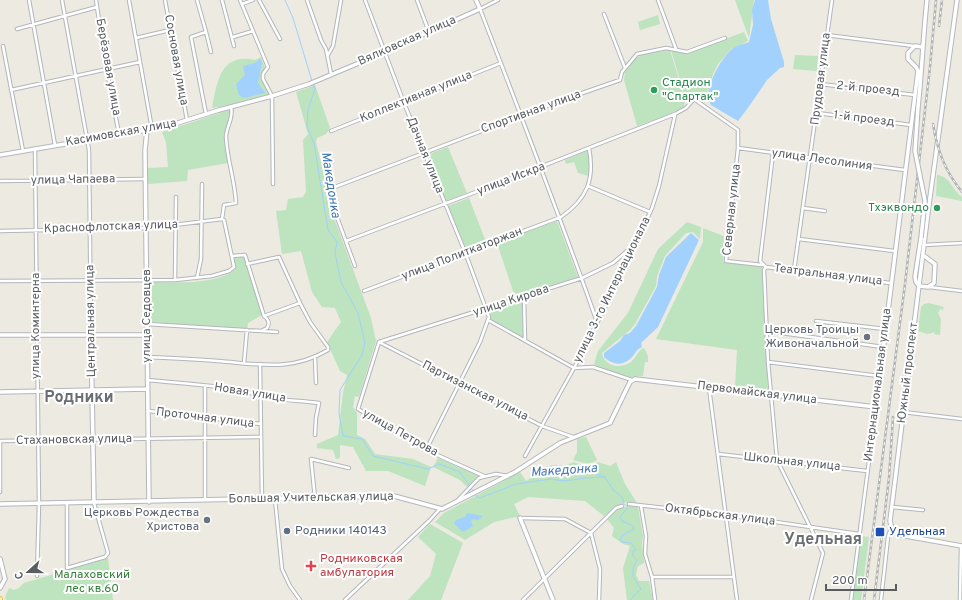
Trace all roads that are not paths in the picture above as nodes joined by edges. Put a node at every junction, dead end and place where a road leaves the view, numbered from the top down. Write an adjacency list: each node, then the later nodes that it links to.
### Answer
1 (29, 0): 26 (street)
2 (62, 0): 25 (street, Центральная улица)
3 (96, 0): 22 (street, Берёзовая улица)
4 (129, 0): 34 (street)
5 (165, 0): 28 (street, Сосновая улица)
6 (197, 0): 30 (street)
7 (222, 0): 33 (street)
8 (240, 0): 21 (street)
9 (253, 0): 21 (street)
10 (259, 0): 36 (street)
11 (307, 0): 44 (street)
12 (341, 0): 44 (street)
13 (365, 0): 43 (street, Дачная улица)
14 (417, 0): 31 (street)
15 (476, 0): 23 (main road)
16 (498, 0): 23 (street, Вялковская улица)
17 (658, 0): 41 (street)
18 (832, 0): 32 (street, Прудовая улица)
19 (927, 0): 40 (main road)
20 (957, 0): 105 (main road, Южный проспект)
21 (242, 4): 29 (street)
22 (98, 7): 25 (street); 48 (street, Берёзовая улица)
23 (480, 9): 31 (main road, Вялковская улица); 46 (street)
24 (604, 14): 47 (street)
25 (65, 16): 26 (street); 50 (street, Центральная улица)
26 (34, 25): 27 (street); 51 (street)
27 (17, 29)
28 (170, 30): 34 (street); 63 (street, Сосновая улица)
29 (253, 31): 33 (street); 56 (street)
30 (206, 32): 42 (street); 60 (street)
31 (429, 32): 43 (main road, Вялковская улица)
32 (826, 35): 39 (street); 53 (street, Прудовая улица)
33 (233, 37): 38 (street)
34 (136, 38): 45 (street)
35 (726, 38): 41 (street, Спортивная улица)
36 (280, 39)
37 (3, 46): 54 (street)
38 (234, 46)
39 (915, 46): 40 (main road); 55 (main road, Интернациональная улица)
40 (922, 47): 125 (main road, bridge)
41 (676, 49): 47 (street, Спортивная улица)
42 (212, 52)
43 (384, 52): 49 (main road, Вялковская улица); 57 (street, Дачная улица)
44 (327, 56): 49 (street)
45 (140, 62): 48 (street); 66 (street)
46 (501, 63): 57 (street, Коллективная улица); 62 (street)
47 (625, 68): 62 (street, Спортивная улица)
48 (107, 70): 50 (street); 68 (street, Берёзовая улица)
49 (331, 74): 52 (main road, Вялковская улица)
50 (76, 76): 51 (street); 69 (street, Центральная улица)
51 (44, 82): 54 (street); 70 (street)
52 (309, 84): 56 (main road, Касимовская улица)
53 (820, 84): 55 (street, 2-й проезд); 59 (street, Прудовая улица)
54 (11, 90): 74 (street)
55 (915, 95): 64 (main road, Интернациональная улица)
56 (272, 96): 58 (main road, Касимовская улица); 86 (street)
57 (404, 103): 67 (street, Коллективная улица); 75 (street, Дачная улица)
58 (231, 107): 60 (main road, Касимовская улица); 94 (street)
59 (817, 113): 64 (street, 1-й проезд); 78 (street, Прудовая улица)
60 (206, 114): 63 (main road, Касимовская улица)
61 (675, 114): 71 (street, улица Искра); 72 (street, улица Искра); 92 (street, улица 3-го Интернационала)
62 (520, 116): 75 (street, Спортивная улица); 79 (street)
63 (187, 120): 66 (main road, Касимовская улица)
64 (911, 125): 80 (main road, Интернациональная улица)
65 (147, 130): 66 (main road, Касимовская улица); 68 (main road, Касимовская улица); 81 (main road, улица Седовцев)
66 (152, 130)
67 (331, 131)
68 (119, 134): 69 (main road, Касимовская улица)
69 (88, 139): 70 (main road, Касимовская улица); 82 (street, Центральная улица)
70 (55, 145): 73 (main road, Касимовская улица)
71 (589, 148): 79 (street, улица Искра); 87 (street)
72 (738, 148): 76 (street, улица Лесолиния); 113 (street, Северная улица)
73 (35, 149): 74 (main road, Касимовская улица); 84 (street, улица Коминтерна)
74 (23, 151): 77 (main road, Касимовская улица)
75 (424, 153): 89 (street, Дачная улица); 102 (street, Спортивная улица)
76 (773, 153): 78 (street, улица Лесолиния); 113 (street)
77 (0, 155)
78 (810, 158): 80 (street, улица Лесолиния); 90 (street, Прудовая улица)
79 (540, 167): 89 (street, улица Искра); 93 (street)
80 (905, 170): 107 (main road, Интернациональная улица)
81 (146, 179): 82 (street, улица Чапаева); 97 (main road, улица Седовцев)
82 (90, 180): 84 (street, улица Чапаева); 98 (street, Центральная улица)
83 (0, 181): 84 (street, улица Чапаева)
84 (34, 181): 99 (street, улица Коминтерна)
85 (202, 184): 95 (street)
86 (273, 184)
87 (588, 186): 92 (street); 93 (street, улица Политкаторжан)
88 (176, 197): 96 (street)
89 (445, 204): 102 (street, улица Искра); 106 (street, Дачная улица)
90 (803, 208): 91 (street); 101 (street, Прудовая улица)
91 (825, 211)
92 (650, 212): 104 (street, улица 3-го Интернационала)
93 (561, 217): 106 (street, улица Политкаторжан); 118 (street)
94 (222, 219): 95 (street, Краснофлотская улица); 109 (street)
95 (202, 222): 96 (street, Краснофлотская улица); 117 (street)
96 (174, 225): 97 (street, Краснофлотская улица); 121 (street)
97 (146, 228): 98 (street, Краснофлотская улица); 119 (main road, улица Седовцев)
98 (90, 229): 99 (street, Краснофлотская улица); 120 (street, Центральная улица)
99 (35, 230): 100 (street, Краснофлотская улица); 123 (street, улица Коминтерна)
100 (0, 231)
101 (799, 239): 107 (street); 116 (street, Прудовая улица)
102 (346, 241): 114 (street)
103 (962, 243): 105 (street)
104 (636, 244): 118 (street, улица Кирова); 135 (street, улица 3-го Интернационала)
105 (924, 245): 108 (main road, Южный проспект)
106 (465, 252): 127 (street, улица Политкаторжан); 131 (street, Дачная улица)
107 (894, 252): 124 (main road, Интернациональная улица)
108 (923, 253): 110 (main road); 112 (main road, Южный проспект)
109 (232, 256): 111 (street); 117 (street)
110 (929, 259): 112 (main road); 126 (main road)
111 (247, 264): 130 (street); 132 (street)
112 (922, 264): 125 (main road, Южный проспект)
113 (762, 265): 115 (street)
114 (355, 266)
115 (766, 267): 116 (street, Театральная улица); 140 (street)
116 (794, 270): 124 (street, Театральная улица)
117 (197, 278): 121 (street)
118 (582, 278): 129 (street, улица Кирова); 135 (street)
119 (146, 279): 120 (street); 121 (street); 136 (main road, улица Седовцев)
120 (91, 280): 123 (street); 144 (street, Центральная улица)
121 (175, 280)
122 (0, 281): 123 (street)
123 (36, 281): 143 (street, улица Коминтерна)
124 (890, 283): 139 (main road, Интернациональная улица)
125 (919, 286): 126 (main road); 170 (main road, Южный проспект)
126 (928, 287): 128 (street)
127 (364, 291)
128 (962, 291)
129 (524, 296): 131 (street, улица Кирова); 146 (street)
130 (300, 303): 132 (street); 150 (street)
131 (486, 309): 133 (street, Дачная улица); 147 (street, улица Кирова)
132 (264, 316): 138 (street)
133 (488, 320): 146 (street); 159 (street)
134 (816, 321): 139 (street)
135 (597, 322): 154 (street, улица 3-го Интернационала)
136 (147, 324): 137 (street); 145 (main road, улица Седовцев)
137 (247, 330): 138 (street); 152 (street)
138 (263, 330): 141 (street)
139 (885, 330): 148 (main road, Интернациональная улица)
140 (767, 331): 148 (street); 151 (street)
141 (277, 332)
142 (0, 335): 143 (main road)
143 (36, 335): 144 (main road); 164 (street, улица Коминтерна)
144 (91, 335): 145 (main road); 163 (main road, Центральная улица)
145 (147, 335): 149 (main road, улица Седовцев)
146 (524, 340): 154 (street)
147 (379, 342): 159 (street, Партизанская улица); 183 (street, улица Петрова)
148 (883, 347): 155 (main road, Интернациональная улица)
149 (147, 357): 152 (street); 156 (main road, улица Седовцев)
150 (315, 358): 153 (street); 158 (street)
151 (768, 362): 155 (street); 166 (street)
152 (244, 363): 153 (street)
153 (260, 364): 167 (street)
154 (574, 368): 157 (street); 174 (street, улица 3-го Интернационала)
155 (880, 376): 168 (main road, Интернациональная улица)
156 (147, 380): 160 (street, Новая улица); 162 (main road, улица Седовцев)
157 (632, 380): 161 (main road, Первомайская улица); 178 (main road)
158 (316, 383)
159 (458, 384): 174 (street, Партизанская улица); 183 (street)
160 (205, 386): 167 (street, Новая улица); 171 (street)
161 (709, 388): 166 (main road, Первомайская улица); 184 (street)
162 (147, 389): 163 (main road); 169 (main road, улица Седовцев)
163 (92, 390): 164 (main road); 179 (main road, Центральная улица)
164 (37, 391): 165 (main road); 182 (street, улица Коминтерна)
165 (0, 392)
166 (771, 394): 168 (main road, Первомайская улица); 186 (street)
167 (260, 396): 173 (street); 175 (street, Новая улица)
168 (876, 408): 188 (street, Интернациональная улица)
169 (149, 411): 171 (street, Проточная улица); 180 (main road, улица Седовцев)
170 (903, 412): 172 (street); 205 (main road, Южный проспект)
171 (204, 419): 173 (street, Проточная улица); 177 (street)
172 (962, 419)
173 (261, 424): 176 (street)
174 (542, 426): 178 (street, Партизанская улица); 185 (street, улица 3-го Интернационала)
175 (315, 435)
176 (261, 437): 177 (street, Стахановская улица); 193 (street)
177 (204, 438): 180 (street, Стахановская улица); 195 (street)
178 (573, 438): 190 (main road)
179 (92, 439): 180 (street, Стахановская улица); 182 (street, Стахановская улица); 198 (main road, Центральная улица)
180 (149, 440): 196 (main road, улица Седовцев)
181 (0, 441): 182 (street, Стахановская улица); 191 (street)
182 (38, 441): 200 (street, улица Коминтерна)
183 (426, 450): 189 (street, улица Петрова)
184 (718, 454): 186 (street, Школьная улица); 208 (street)
185 (524, 456)
186 (777, 460): 188 (street, Школьная улица); 210 (street)
187 (349, 468): 192 (street)
188 (867, 471): 213 (street, Интернациональная улица)
189 (484, 476): 190 (street); 201 (street)
190 (508, 476): 201 (main road)
191 (0, 492)
192 (315, 498): 194 (main road, Большая Учительская улица); 206 (main road, Большая Учительская улица)
193 (262, 499): 194 (main road, Большая Учительская улица); 195 (main road, Большая Учительская улица)
194 (275, 499): 221 (street)
195 (205, 501): 196 (main road, Большая Учительская улица)
196 (150, 502): 198 (main road, Большая Учительская улица)
197 (67, 503): 198 (main road, Большая Учительская улица); 198 (street); 200 (main road, Большая Учительская улица)
198 (94, 503)
199 (0, 504): 200 (main road, Большая Учительская улица)
200 (39, 504): 216 (street)
201 (454, 504): 206 (main road)
202 (629, 504): 204 (street, Октябрьская улица)
203 (622, 506): 212 (street)
204 (641, 506): 208 (street, Октябрьская улица); 218 (street)
205 (892, 507): 207 (street); 211 (main road, Южный проспект)
206 (439, 510): 222 (street)
207 (923, 510)
208 (727, 515): 210 (street, Октябрьская улица); 217 (street)
209 (520, 518): 212 (street); 219 (main road)
210 (810, 526): 213 (street, Октябрьская улица); 228 (street)
211 (891, 527): 214 (main road); 230 (street, Южный проспект)
212 (591, 533): 219 (street); 225 (street)
213 (859, 534): 229 (street, Интернациональная улица)
214 (962, 546): 231 (street)
215 (0, 559): 220 (main road)
216 (37, 576)
217 (734, 576): 218 (street); 227 (street)
218 (652, 577): 226 (street)
219 (545, 580): 223 (street); 224 (main road)
220 (0, 588)
221 (300, 600)
222 (345, 600)
223 (523, 600)
224 (553, 600)
225 (599, 600)
226 (655, 600)
227 (737, 600)
228 (811, 600)
229 (851, 600)
230 (881, 600)
231 (960, 600)

